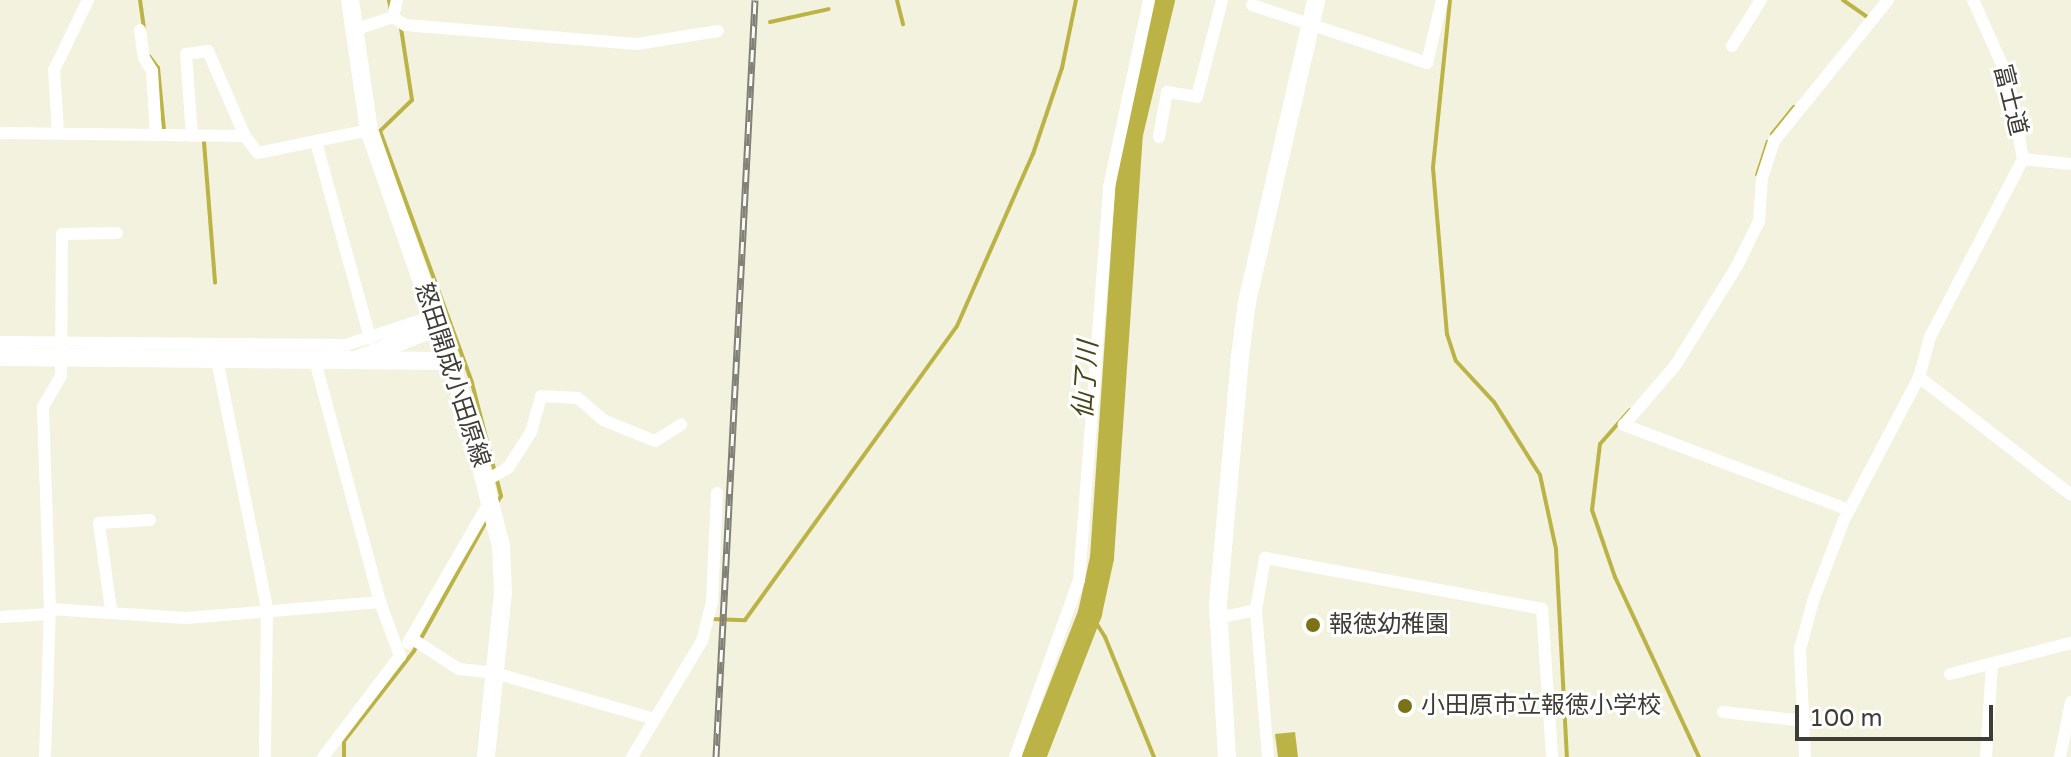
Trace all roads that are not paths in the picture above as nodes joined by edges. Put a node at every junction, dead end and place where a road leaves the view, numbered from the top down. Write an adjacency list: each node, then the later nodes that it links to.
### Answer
1 (88, 0): 20 (street)
2 (350, 0): 15 (street, 怒田開成小田原線)
3 (397, 0): 12 (street)
4 (1149, 0): 67 (street)
5 (1222, 0): 24 (street)
6 (1316, 0): 13 (street)
7 (1442, 0): 13 (street)
8 (1761, 0): 17 (street)
9 (1888, 0): 43 (street)
10 (1973, 0): 26 (street, 富士道)
11 (1252, 5): 13 (street)
12 (393, 17): 15 (street); 16 (street)
13 (1310, 24): 51 (street)
14 (140, 30): 21 (street)
15 (354, 30): 18 (street, 怒田開成小田原線)
16 (718, 31)
17 (1732, 46)
18 (369, 130): 25 (street); 29 (street, 怒田開成小田原線)
19 (0, 133): 20 (street)
20 (58, 133): 21 (street)
21 (156, 135): 22 (street)
22 (192, 136): 23 (street); 23 (street)
23 (245, 136): 25 (street)
24 (1159, 137)
25 (316, 142): 30 (street)
26 (2023, 159): 27 (street, 富士道); 38 (street)
27 (2071, 164)
28 (117, 233): 32 (street)
29 (435, 322): 30 (street); 36 (street, 怒田開成小田原線); 37 (street)
30 (370, 338): 32 (street)
31 (0, 342): 32 (street)
32 (62, 350): 33 (street); 34 (street); 49 (street)
33 (0, 357)
34 (217, 360): 35 (street); 46 (street)
35 (315, 361): 37 (street); 45 (street)
36 (450, 361): 37 (street); 40 (street, 怒田開成小田原線)
37 (353, 362)
38 (1919, 377): 42 (street); 43 (street)
39 (681, 425): 40 (street)
40 (489, 489): 52 (street); 56 (street, 怒田開成小田原線)
41 (717, 493): 60 (street)
42 (2071, 495)
43 (1849, 510): 61 (street)
44 (150, 520): 47 (street)
45 (380, 602): 46 (street); 54 (street)
46 (267, 609): 47 (street); 63 (street)
47 (111, 610): 49 (street)
48 (1256, 610): 51 (street); 69 (street); 70 (street)
49 (50, 612): 50 (street); 62 (street)
50 (0, 617)
51 (1218, 618): 68 (street)
52 (411, 638): 54 (street); 56 (street)
53 (2071, 643): 55 (street)
54 (400, 656): 64 (street)
55 (1992, 663): 57 (street); 72 (street)
56 (495, 673): 60 (street); 65 (street, 怒田開成小田原線)
57 (1950, 674)
58 (2071, 702): 73 (street)
59 (1723, 712): 61 (street)
60 (654, 719): 66 (street)
61 (1805, 721): 71 (street)
62 (45, 757)
63 (265, 757)
64 (323, 757)
65 (486, 757)
66 (632, 757)
67 (1015, 757)
68 (1227, 757)
69 (1268, 757)
70 (1552, 757)
71 (1805, 757)
72 (1986, 757)
73 (2060, 757)

